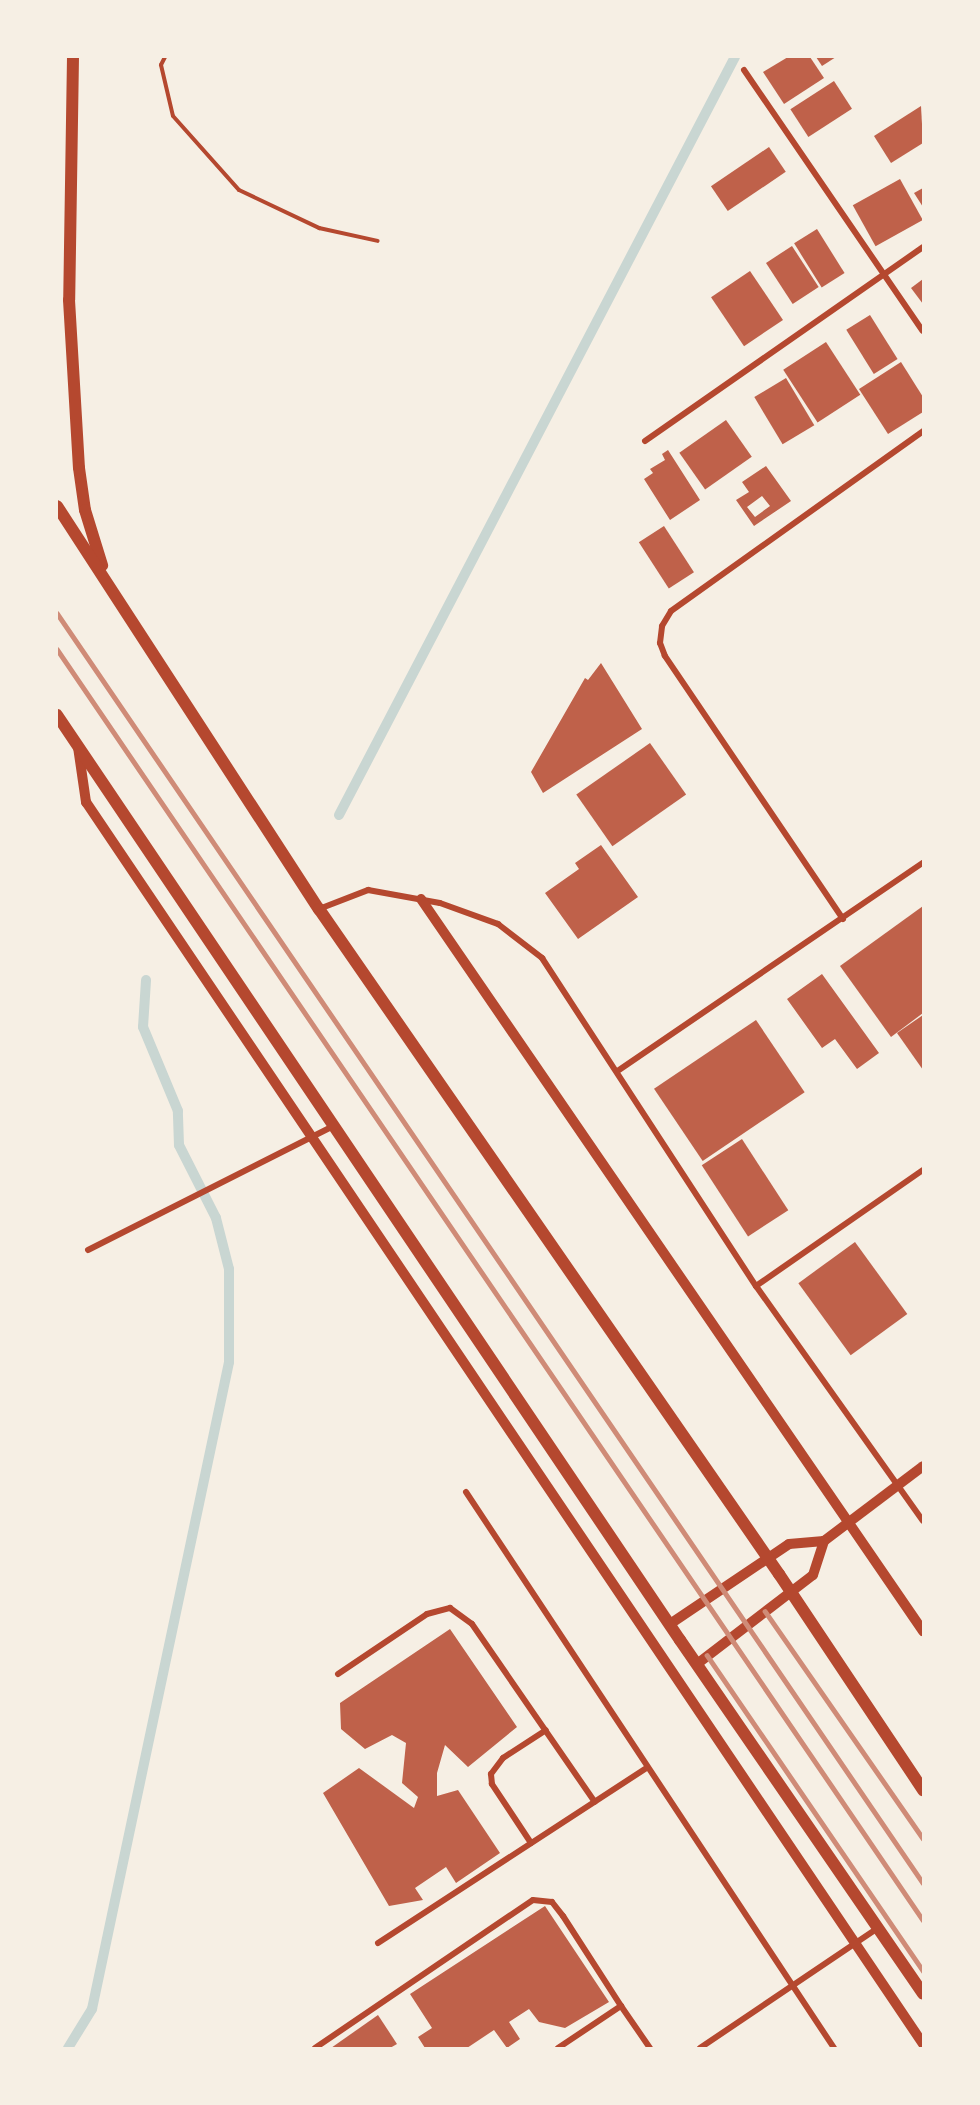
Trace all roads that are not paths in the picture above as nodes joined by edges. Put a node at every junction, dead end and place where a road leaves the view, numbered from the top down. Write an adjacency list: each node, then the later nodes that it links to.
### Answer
1 (73, 57): 9 (main road)
2 (744, 70): 4 (street)
3 (923, 247): 4 (street)
4 (883, 274): 5 (street); 7 (street)
5 (923, 331)
6 (923, 431): 15 (street)
7 (645, 441)
8 (57, 506): 9 (main road)
9 (106, 579): 14 (main road)
10 (57, 715): 11 (main road)
11 (77, 745): 17 (main road); 18 (street)
12 (923, 863): 15 (street)
13 (421, 899): 14 (street); 16 (street); 26 (street)
14 (319, 909): 28 (main road)
15 (843, 919): 16 (street)
16 (618, 1070): 21 (street)
17 (334, 1126): 18 (street); 30 (main road)
18 (312, 1137): 20 (street); 41 (street)
19 (923, 1170): 21 (street)
20 (88, 1250)
21 (756, 1286): 23 (street)
22 (923, 1466): 23 (street)
23 (897, 1483): 25 (street); 26 (street)
24 (466, 1492): 35 (street)
25 (923, 1521)
26 (848, 1523): 27 (street); 31 (street)
27 (824, 1540): 28 (street); 29 (street)
28 (768, 1557): 29 (main road); 30 (street)
29 (791, 1592): 32 (street); 36 (main road)
30 (670, 1624): 32 (main road)
31 (923, 1631)
32 (697, 1664): 39 (main road)
33 (338, 1674): 34 (street)
34 (546, 1730): 37 (street); 38 (street)
35 (646, 1768): 37 (street); 42 (street)
36 (923, 1790)
37 (596, 1802): 38 (street)
38 (531, 1843): 40 (street)
39 (879, 1927): 41 (street); 43 (main road)
40 (378, 1943)
41 (855, 1943): 42 (street); 45 (street)
42 (791, 1987): 49 (street); 50 (street)
43 (923, 1993)
44 (621, 2006): 46 (street); 47 (street); 48 (street)
45 (923, 2044)
46 (315, 2048)
47 (558, 2048)
48 (650, 2048)
49 (700, 2048)
50 (834, 2048)

